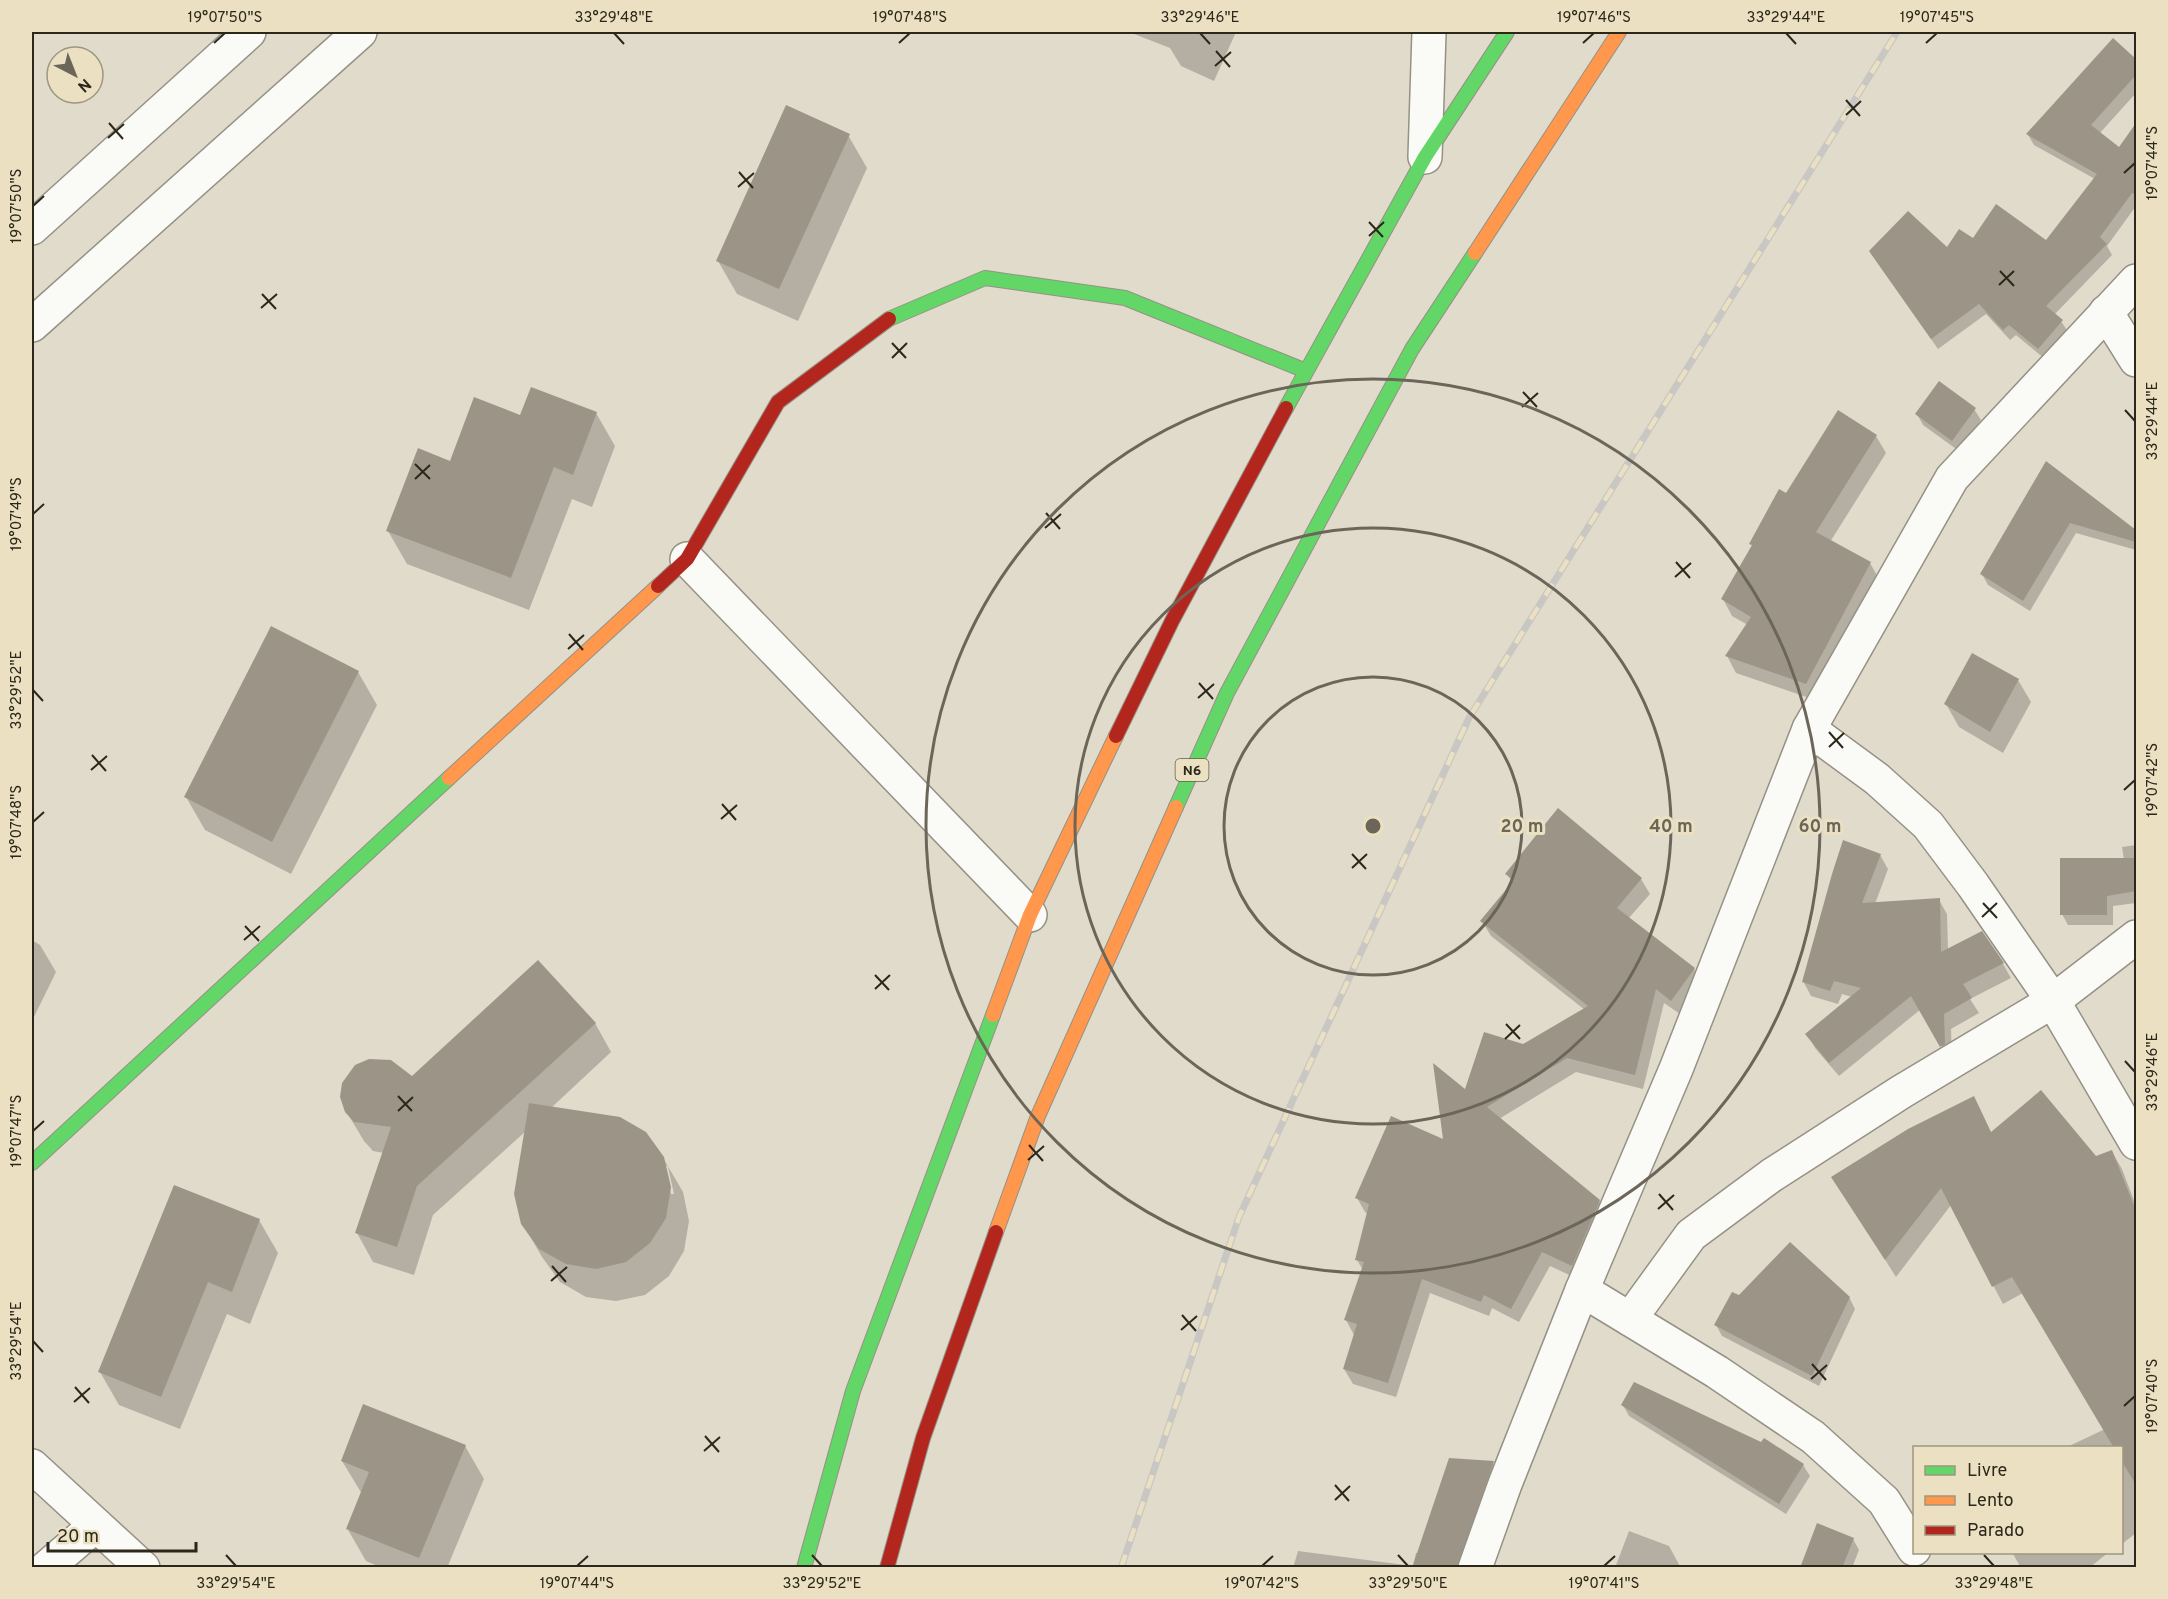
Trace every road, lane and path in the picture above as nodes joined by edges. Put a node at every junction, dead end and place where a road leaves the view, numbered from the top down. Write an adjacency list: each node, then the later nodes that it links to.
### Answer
1 (249, 32): 7 (street)
2 (360, 32): 10 (street)
3 (1430, 32): 6 (street)
4 (1507, 32): 6 (main road)
5 (1620, 32): 29 (main road, N6)
6 (1425, 157): 12 (main road)
7 (32, 228)
8 (2136, 281): 9 (street)
9 (2106, 312): 11 (street); 14 (street)
10 (32, 325)
11 (2136, 360)
12 (1306, 370): 13 (main road); 15 (main road)
13 (687, 560): 15 (street); 19 (main road)
14 (1809, 729): 17 (street); 20 (street)
15 (1030, 915): 28 (main road)
16 (2136, 937): 17 (street)
17 (2053, 1001): 18 (street); 21 (street)
18 (2136, 1143)
19 (32, 1163)
20 (1582, 1290): 21 (street); 30 (street)
21 (1630, 1318): 24 (street)
22 (32, 1466): 23 (street)
23 (96, 1525): 26 (street); 27 (street)
24 (1913, 1546)
25 (1918, 1554): 31 (street)
26 (46, 1568)
27 (143, 1568)
28 (804, 1568)
29 (887, 1568)
30 (1475, 1568)
31 (1926, 1568)

